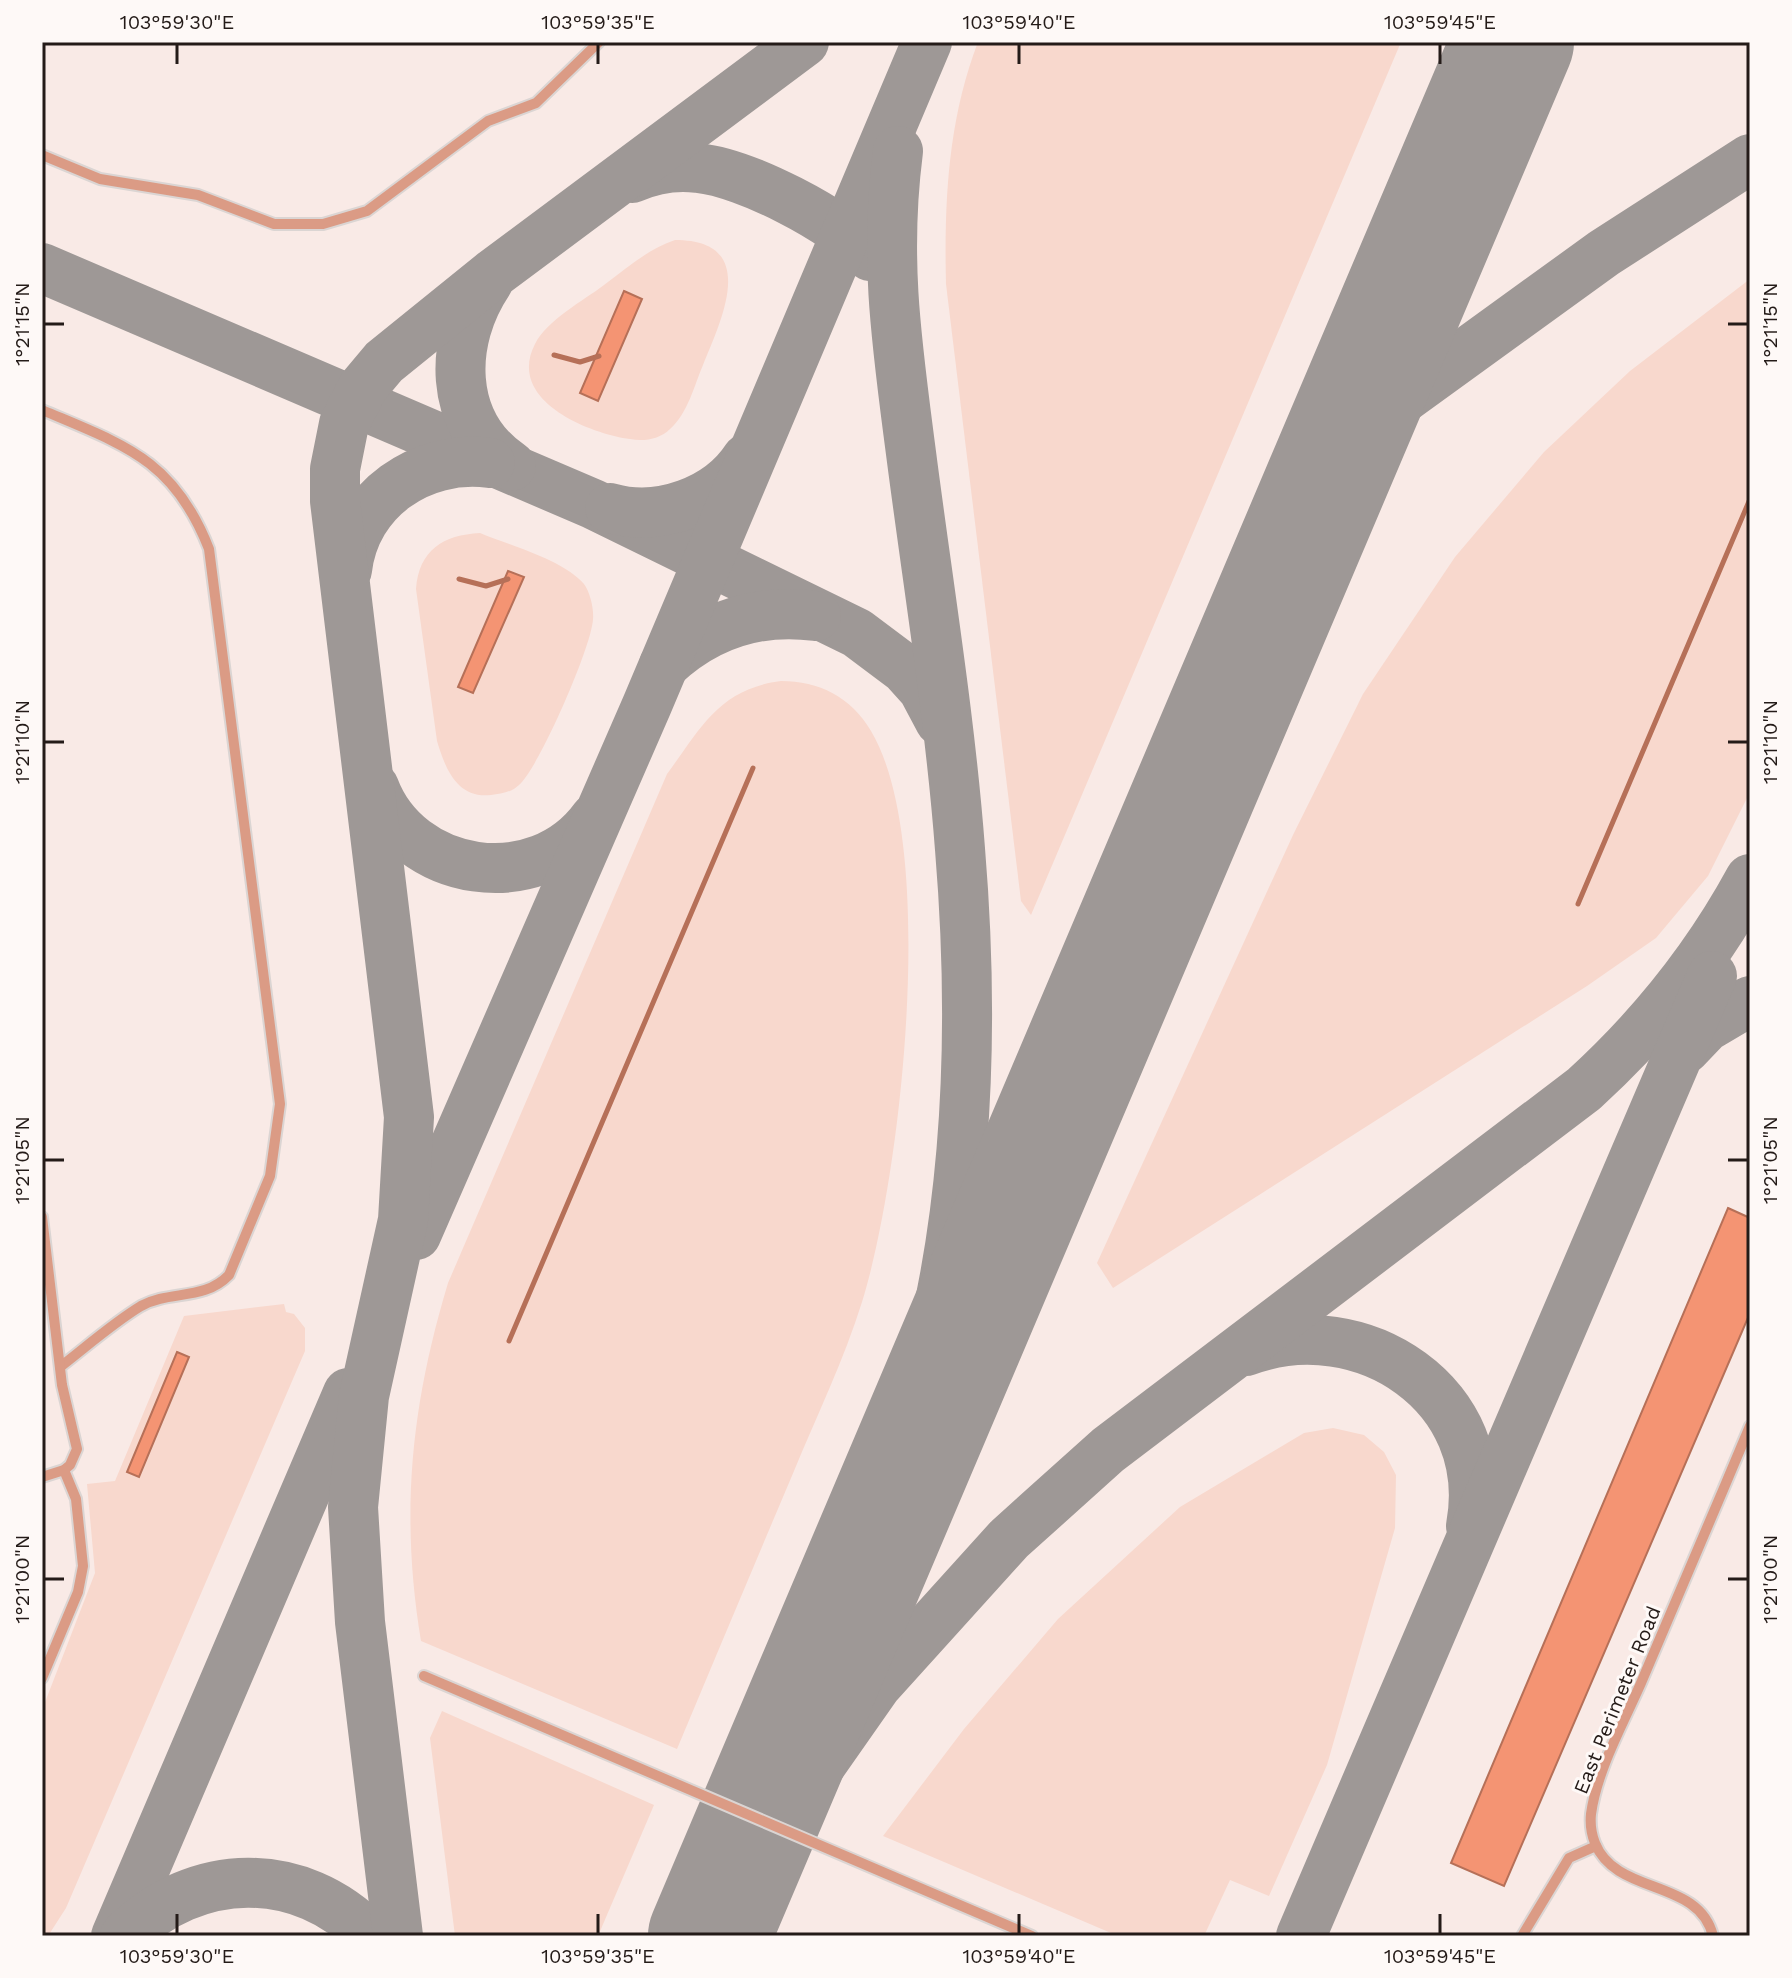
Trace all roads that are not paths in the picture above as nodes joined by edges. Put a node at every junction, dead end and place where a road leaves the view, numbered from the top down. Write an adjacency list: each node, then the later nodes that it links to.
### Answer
1 (599, 42): 2 (lane)
2 (42, 155)
3 (42, 410): 5 (lane)
4 (42, 1217): 5 (lane)
5 (60, 1367): 7 (lane)
6 (1750, 1426): 11 (lane, East Perimeter Road)
7 (64, 1470): 8 (lane); 10 (lane)
8 (42, 1477)
9 (424, 1676): 12 (lane)
10 (42, 1678)
11 (1596, 1846): 13 (lane); 14 (lane)
12 (1032, 1936)
13 (1522, 1936)
14 (1713, 1936)

